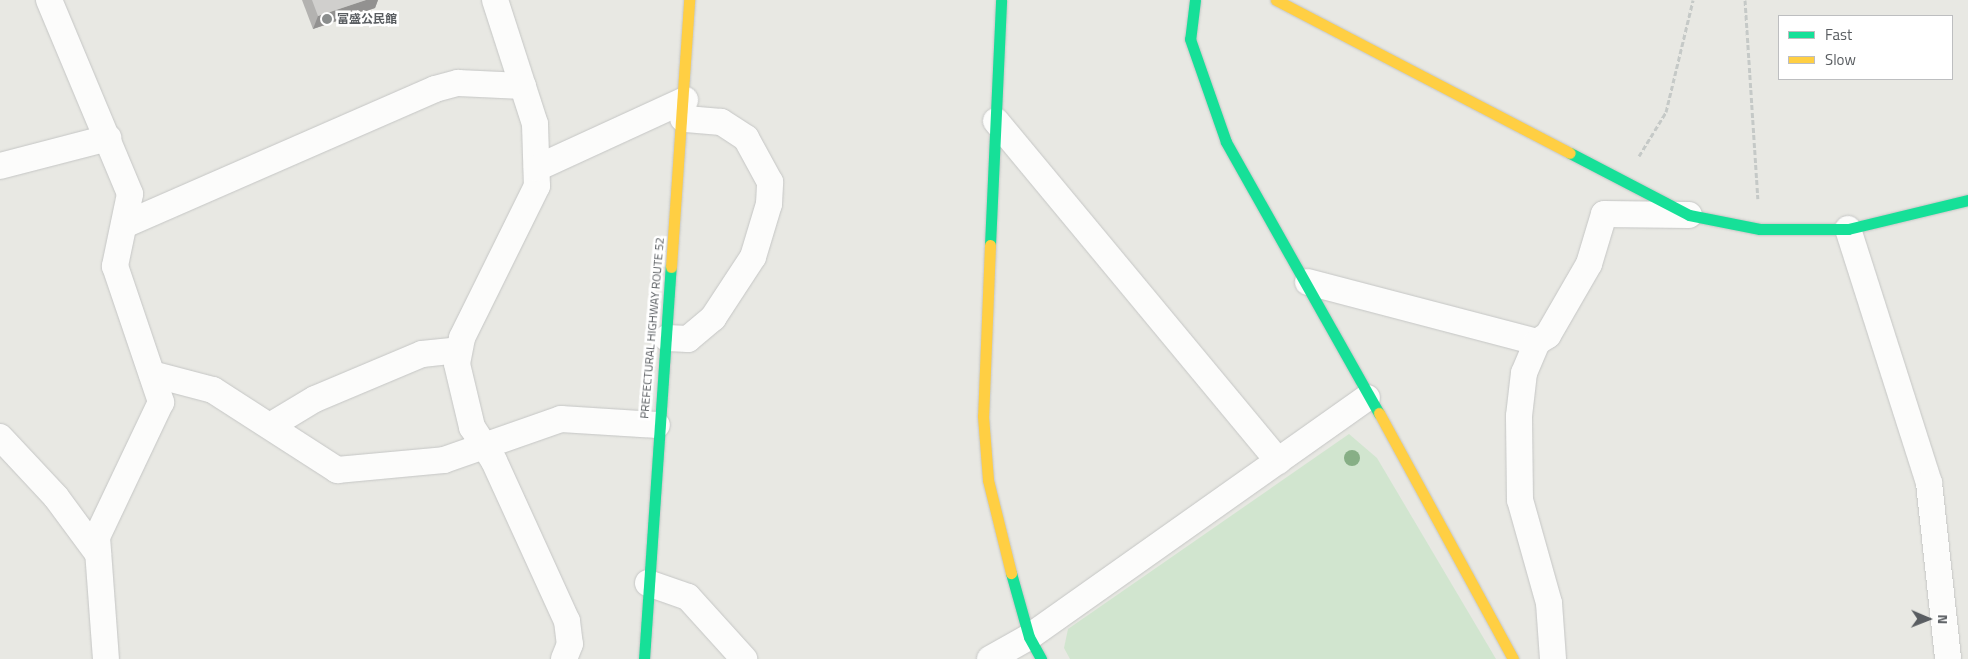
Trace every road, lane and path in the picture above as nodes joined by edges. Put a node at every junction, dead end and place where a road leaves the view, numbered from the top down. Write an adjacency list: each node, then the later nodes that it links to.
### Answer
1 (49, 0): 12 (street)
2 (495, 0): 9 (street)
3 (690, 0): 10 (street, PREFECTURAL HIGHWAY ROUTE 52)
4 (1001, 0): 11 (street)
5 (1195, 0): 21 (street)
6 (1276, 0): 15 (street)
7 (1693, 0): 15 (path)
8 (1745, 0): 20 (path)
9 (523, 86): 14 (street); 18 (street)
10 (684, 110): 14 (street); 22 (street, PREFECTURAL HIGHWAY ROUTE 52); 22 (street)
11 (996, 121): 31 (street); 34 (street)
12 (108, 138): 13 (street); 18 (street)
13 (0, 166)
14 (537, 168): 24 (street)
15 (1618, 178): 17 (street)
16 (1968, 200): 19 (street)
17 (1689, 214): 20 (street); 23 (street)
18 (124, 225): 25 (street)
19 (1848, 228): 20 (street); 42 (street)
20 (1760, 229)
21 (1308, 282): 23 (street); 26 (street)
22 (666, 338): 27 (street, PREFECTURAL HIGHWAY ROUTE 52)
23 (1536, 342): 41 (street)
24 (459, 350): 28 (street); 30 (street)
25 (152, 374): 28 (street); 32 (street)
26 (1367, 398): 31 (street); 40 (street)
27 (657, 425): 30 (street); 33 (street, PREFECTURAL HIGHWAY ROUTE 52)
28 (270, 426): 30 (street)
29 (0, 437): 32 (street)
30 (484, 446): 36 (street)
31 (1278, 461): 34 (street)
32 (98, 554): 35 (street)
33 (648, 584): 37 (street, PREFECTURAL HIGHWAY ROUTE 52); 38 (street)
34 (1035, 648): 39 (street)
35 (106, 659)
36 (564, 659)
37 (644, 659)
38 (744, 659)
39 (990, 659)
40 (1513, 659)
41 (1553, 659)
42 (1948, 659)

